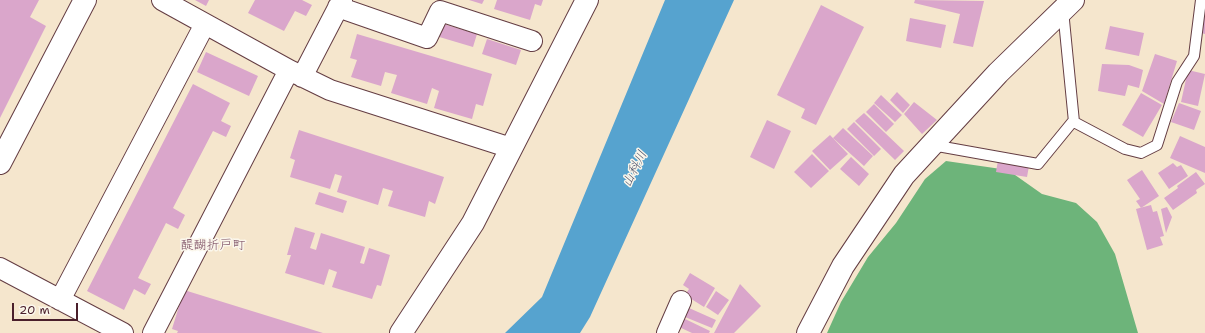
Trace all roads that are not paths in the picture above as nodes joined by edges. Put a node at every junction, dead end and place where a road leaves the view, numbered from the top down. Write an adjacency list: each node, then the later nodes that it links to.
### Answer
1 (85, 0): 13 (street)
2 (162, 0): 7 (street)
3 (587, 0): 12 (street)
4 (1201, 0): 10 (lane)
5 (340, 4): 8 (street); 9 (street)
6 (1068, 5): 10 (lane); 11 (street)
7 (204, 24): 9 (street); 15 (street)
8 (532, 42)
9 (296, 73): 12 (street); 19 (street)
10 (1074, 120): 11 (lane)
11 (932, 145): 21 (street)
12 (511, 148): 20 (street)
13 (0, 163)
14 (0, 268): 15 (street)
15 (60, 300): 18 (street)
16 (682, 301): 17 (street)
17 (674, 330)
18 (123, 333)
19 (153, 333)
20 (400, 333)
21 (808, 333)

